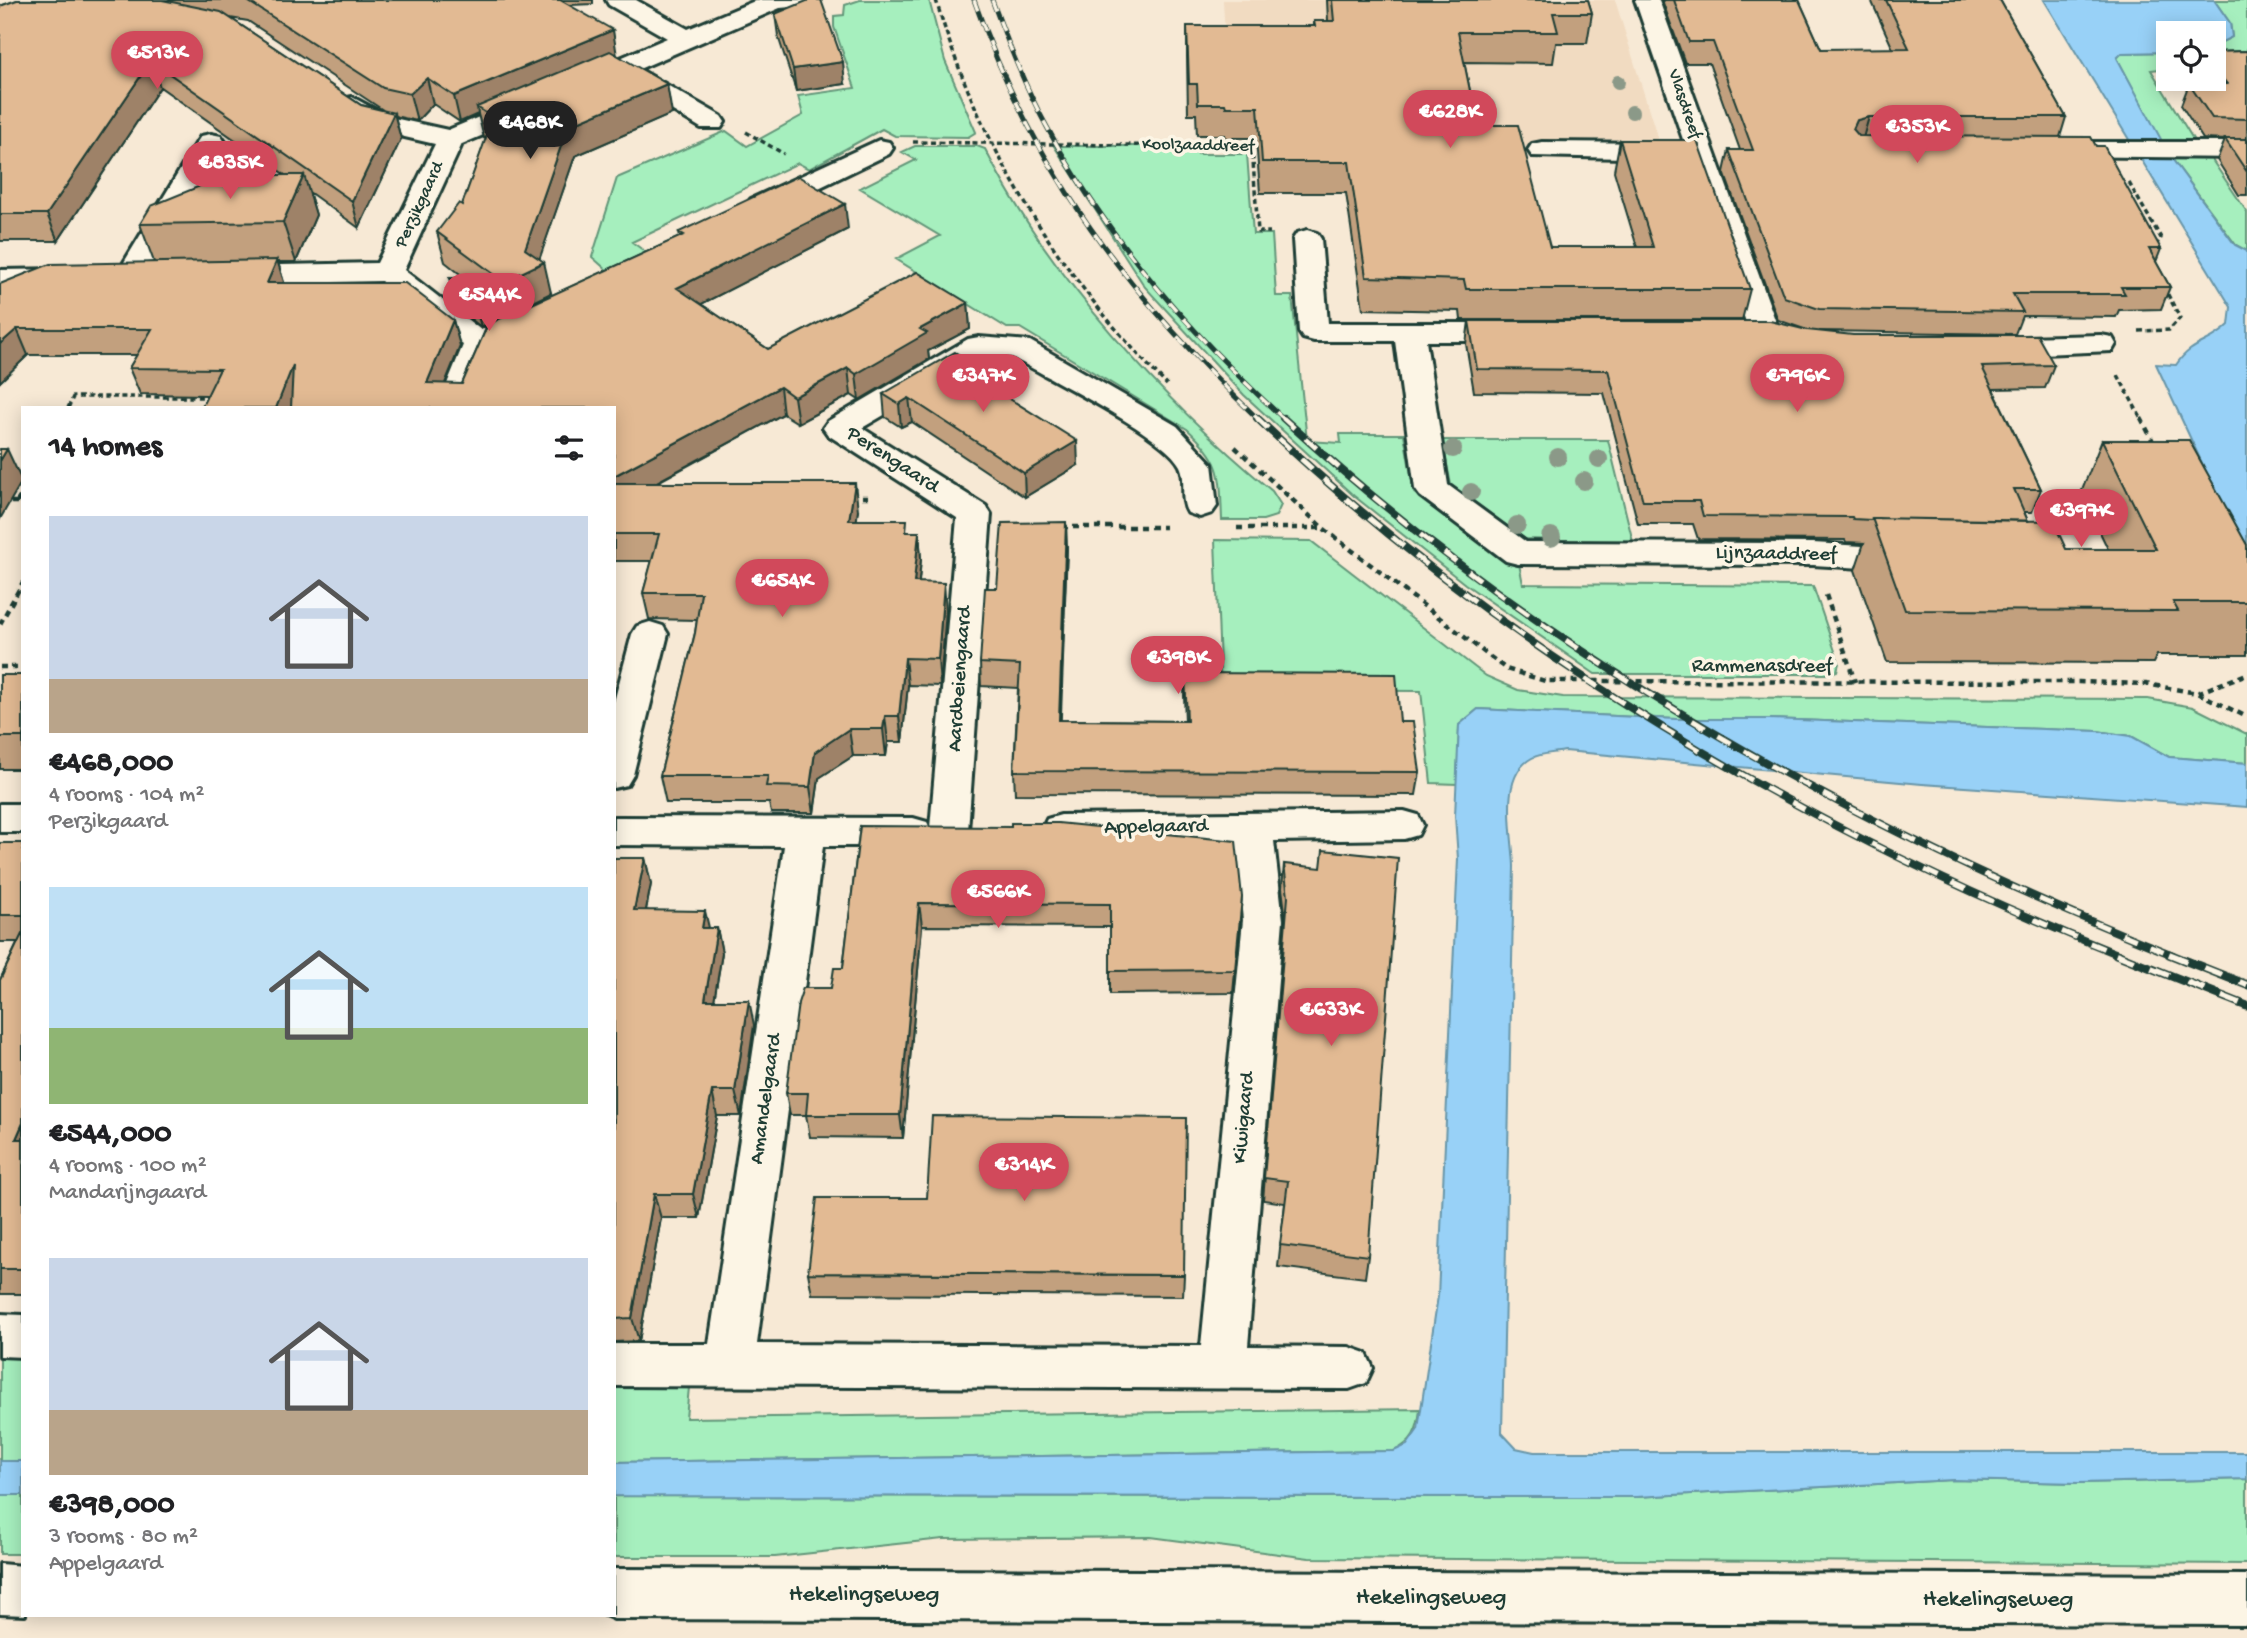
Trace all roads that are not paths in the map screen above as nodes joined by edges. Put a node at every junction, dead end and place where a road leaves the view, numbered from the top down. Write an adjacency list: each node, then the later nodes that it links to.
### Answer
1 (618, 0): 4 (street)
2 (803, 0): 4 (street, Perzikgaard)
3 (1647, 0): 14 (street, Vlasdreef)
4 (687, 39): 5 (street, Perzikgaard)
5 (619, 69): 7 (street); 8 (street, Perzikgaard)
6 (337, 94): 8 (street)
7 (711, 122)
8 (451, 139): 17 (street, Perzikgaard)
9 (211, 142): 19 (street)
10 (880, 148): 15 (street)
11 (1542, 150): 14 (street)
12 (2028, 150): 13 (street)
13 (2247, 150)
14 (1700, 151): 23 (street, Vlasdreef)
15 (735, 218)
16 (1307, 239): 21 (street)
17 (388, 272): 18 (street, Perzikgaard); 24 (street, Perzikgaard)
18 (198, 276)
19 (0, 279)
20 (552, 307): 24 (street)
21 (1409, 332): 22 (street); 30 (street, Lijnzaaddreef)
22 (1549, 333)
23 (1730, 334)
24 (480, 342): 27 (street)
25 (2101, 344): 26 (street)
26 (1955, 347)
27 (454, 406)
28 (1200, 506): 29 (street, Perengaard)
29 (973, 527): 39 (street, Aardbeiengaard)
30 (1939, 560)
31 (650, 634): 32 (street)
32 (616, 767)
33 (0, 817): 34 (street)
34 (21, 818)
35 (1404, 825): 36 (street, Appelgaard)
36 (1253, 827): 37 (street, Appelgaard); 46 (street, Kiwigaard)
37 (1032, 830)
38 (616, 831): 41 (street)
39 (949, 831): 40 (street); 41 (street)
40 (990, 831)
41 (805, 833): 45 (street, Amandelgaard)
42 (0, 1335): 43 (street)
43 (21, 1336)
44 (616, 1365): 45 (street)
45 (730, 1365): 46 (street)
46 (1223, 1367): 47 (street)
47 (1349, 1368)
48 (0, 1591): 49 (street)
49 (21, 1591)
50 (616, 1594): 51 (street, Hekelingseweg)
51 (2247, 1600)

